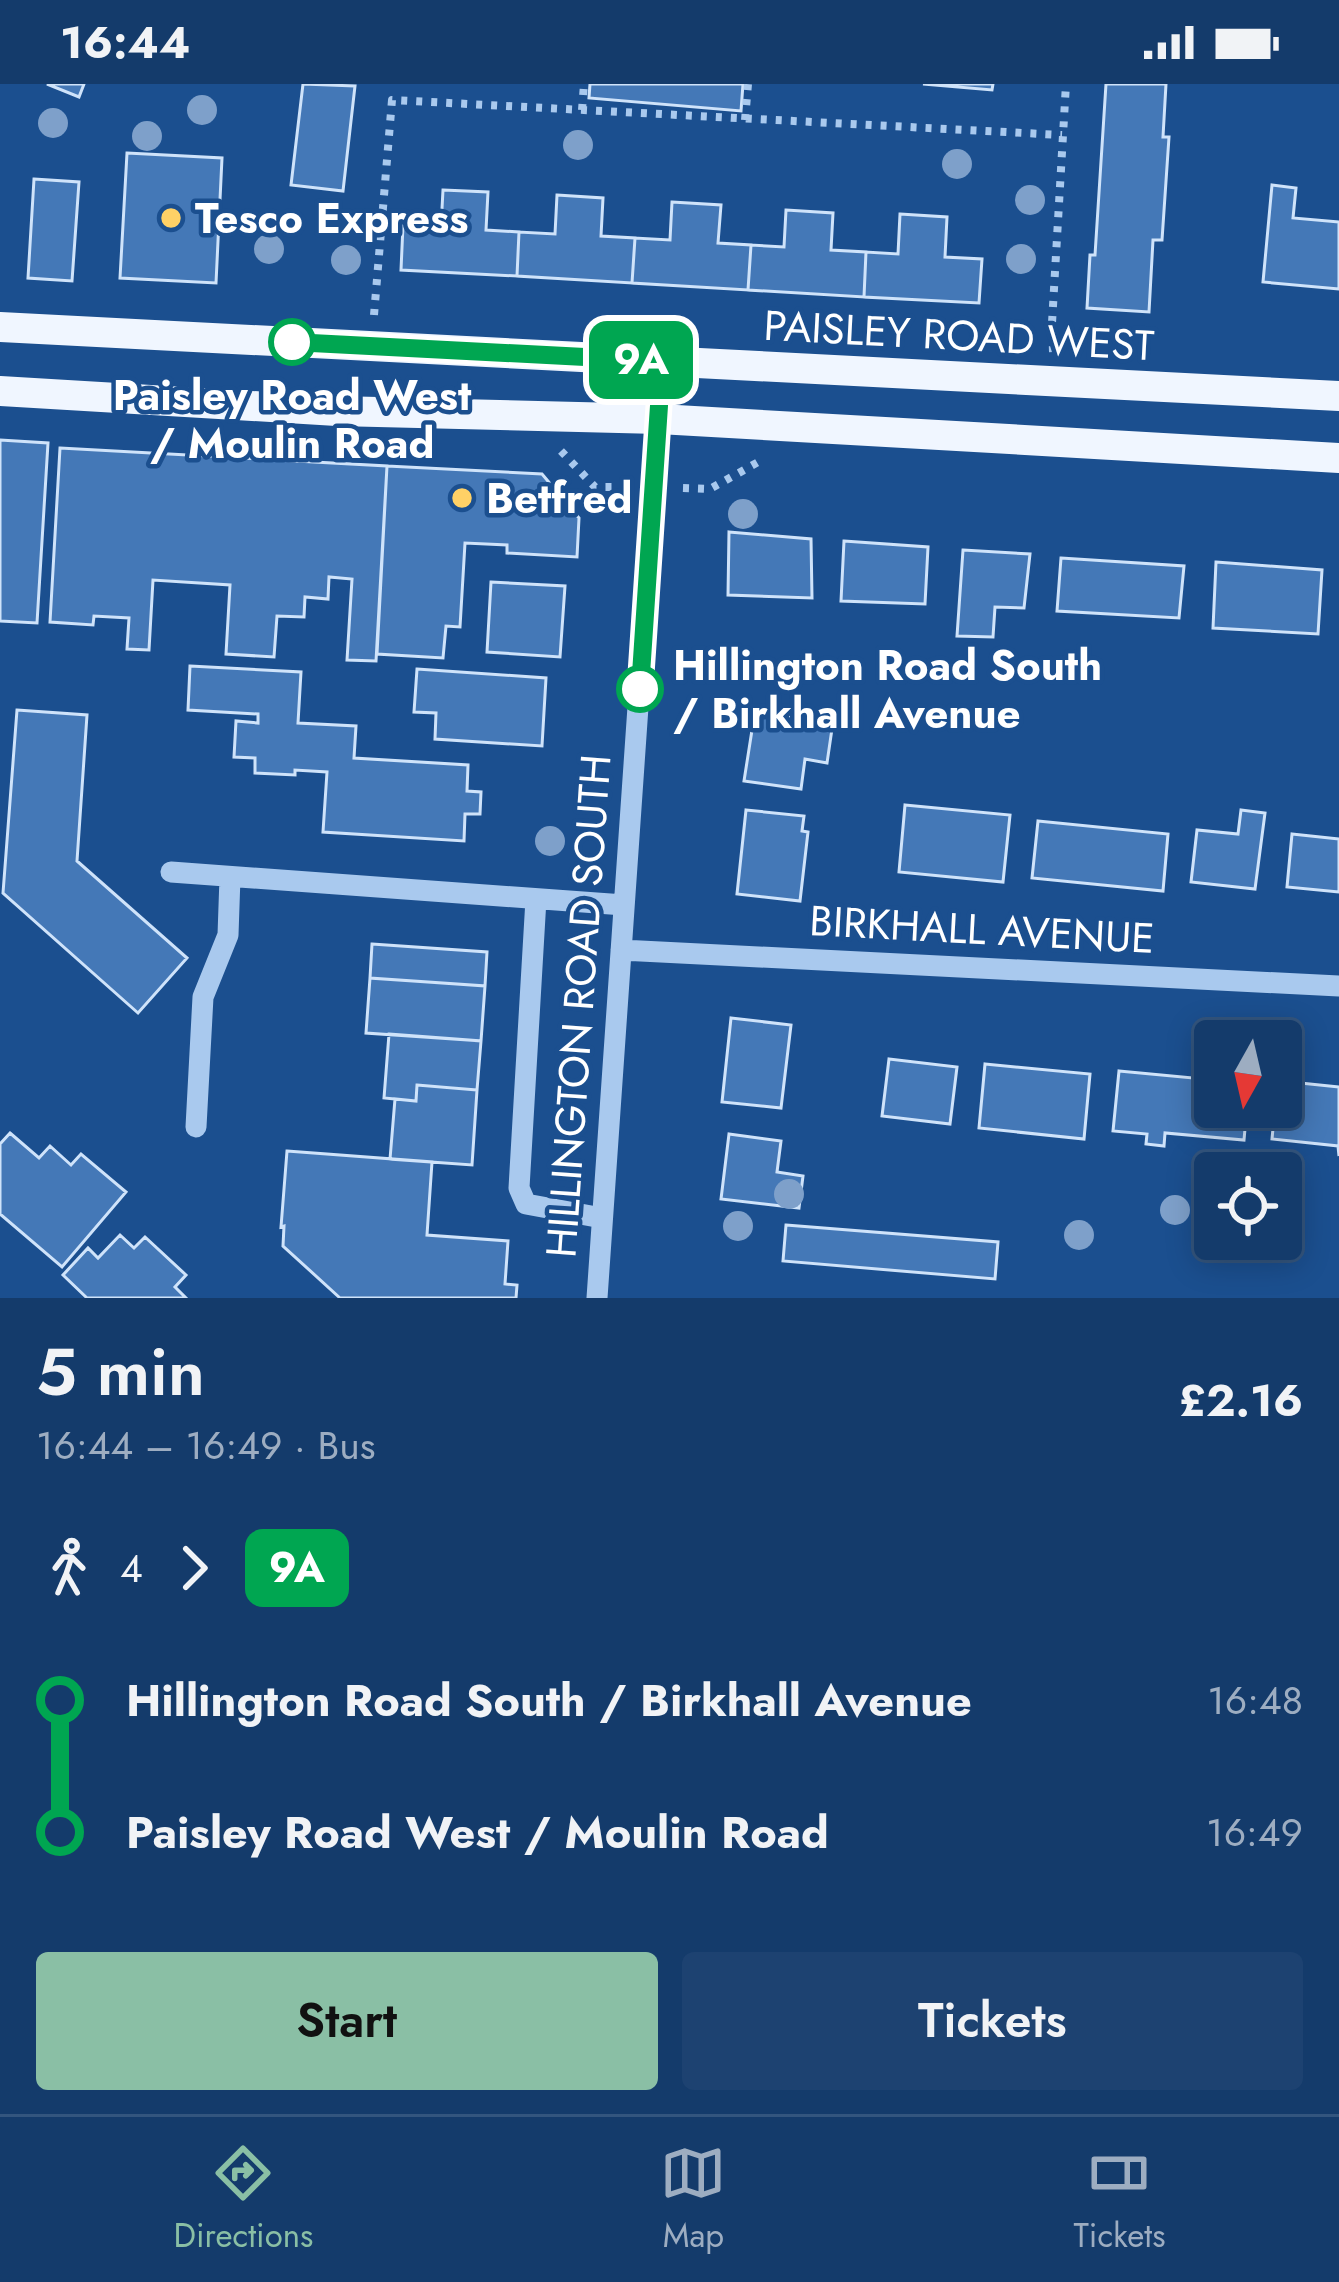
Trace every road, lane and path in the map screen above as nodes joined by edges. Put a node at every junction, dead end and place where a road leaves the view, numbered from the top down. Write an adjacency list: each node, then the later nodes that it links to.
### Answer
1 (584, 84): 4 (path)
2 (748, 84): 5 (path)
3 (1066, 84): 6 (path)
4 (582, 110): 5 (path); 8 (path)
5 (745, 120): 6 (path)
6 (1062, 135): 10 (path)
7 (0, 327): 8 (main road, PAISLEY ROAD WEST)
8 (371, 346): 9 (main road, PAISLEY ROAD WEST)
9 (662, 361): 10 (main road, PAISLEY ROAD WEST); 13 (street, HILLINGTON ROAD SOUTH)
10 (1055, 382): 12 (main road, PAISLEY ROAD WEST)
11 (0, 391): 13 (main road)
12 (1339, 396)
13 (659, 419): 14 (main road); 18 (street, HILLINGTON ROAD SOUTH)
14 (1339, 458)
15 (171, 872): 16 (street)
16 (230, 877): 17 (street); 21 (street)
17 (536, 899): 18 (street); 22 (street)
18 (624, 905): 19 (street, HILLINGTON ROAD SOUTH)
19 (621, 950): 20 (street, BIRKHALL AVENUE); 22 (street, HILLINGTON ROAD SOUTH)
20 (1339, 986)
21 (196, 1127)
22 (602, 1218): 23 (street, HILLINGTON ROAD SOUTH)
23 (597, 1298)

